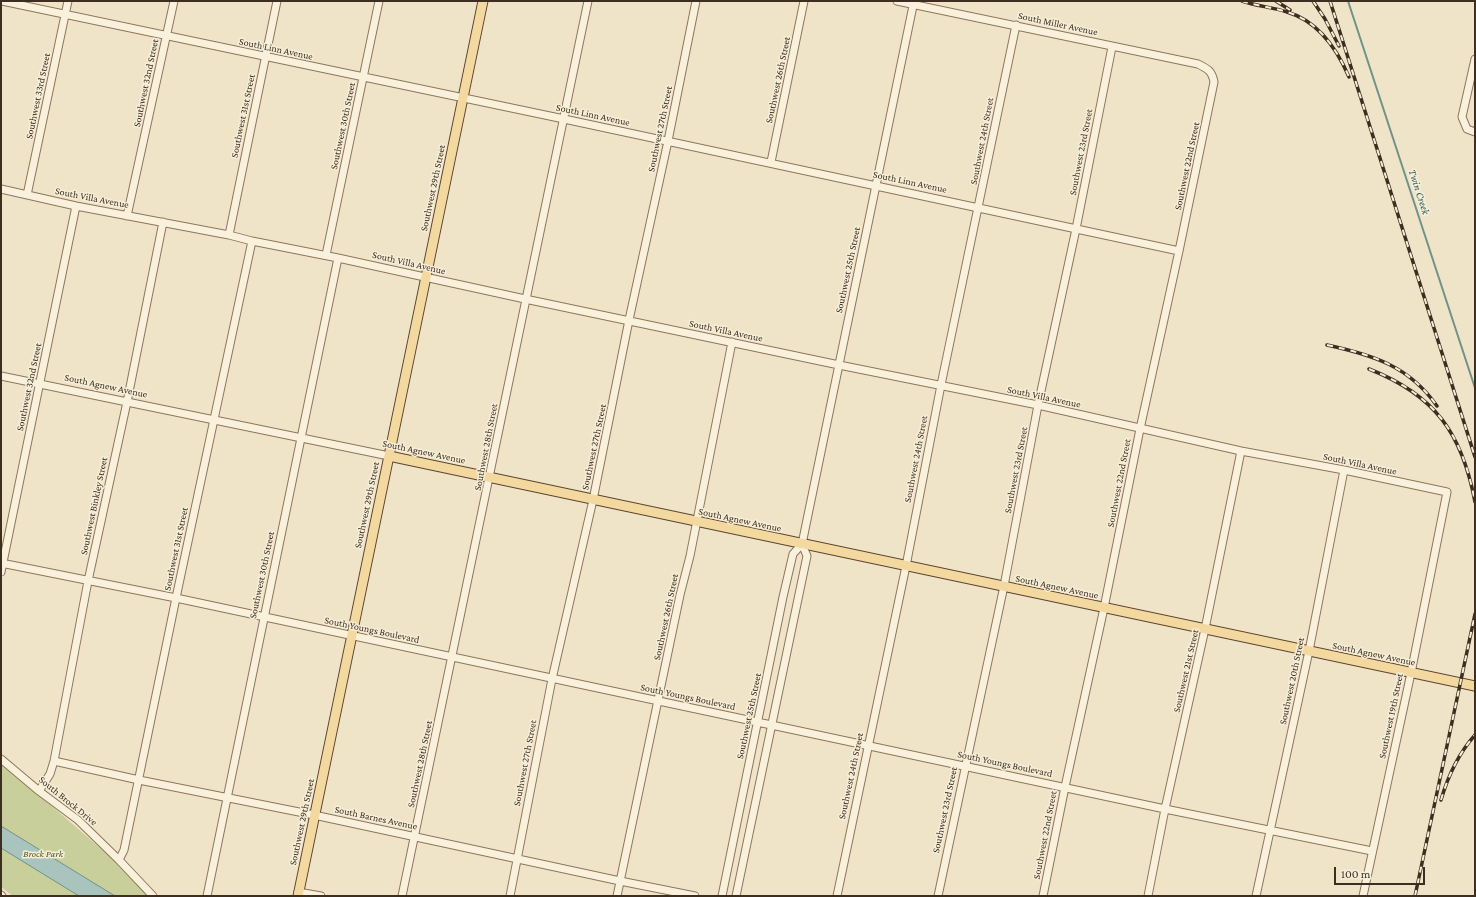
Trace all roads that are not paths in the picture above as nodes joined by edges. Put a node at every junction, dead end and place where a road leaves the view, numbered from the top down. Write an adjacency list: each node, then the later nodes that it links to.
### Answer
1 (2, 1): 12 (street, South Linn Avenue)
2 (68, 1): 12 (street, Southwest 33rd Street)
3 (174, 1): 14 (street, Southwest 32nd Street)
4 (277, 1): 16 (street, Southwest 31st Street)
5 (379, 1): 19 (street, Southwest 30th Street)
6 (483, 1): 20 (main road, Southwest 29th Street)
7 (588, 1): 21 (street, Southwest 28th Street)
8 (696, 1): 23 (street, Southwest 27th Street)
9 (804, 1): 24 (street, Southwest 26th Street)
10 (897, 1): 11 (street, South Miller Avenue)
11 (914, 3): 13 (street, South Miller Avenue); 25 (street, Southwest 25th Street)
12 (65, 14): 14 (street, South Linn Avenue); 27 (street, Southwest 33rd Street)
13 (1016, 25): 15 (street, South Miller Avenue); 29 (street, Southwest 24th Street)
14 (166, 36): 16 (street, South Linn Avenue); 30 (street, Southwest 32nd Street)
15 (1112, 47): 18 (street, South Miller Avenue); 32 (street, Southwest 23rd Street)
16 (266, 57): 19 (street, South Linn Avenue); 33 (street, Southwest 31st Street)
17 (1475, 59): 22 (street)
18 (1212, 73): 35 (street, Southwest 22nd Street)
19 (364, 78): 20 (street, South Linn Avenue); 36 (street, Southwest 30th Street)
20 (463, 98): 21 (street, South Linn Avenue); 38 (main road, Southwest 29th Street)
21 (564, 118): 23 (street, South Linn Avenue); 39 (street, Southwest 28th Street)
22 (1475, 132)
23 (668, 141): 24 (street, South Linn Avenue); 40 (street, Southwest 27th Street)
24 (771, 162): 25 (street, South Linn Avenue)
25 (876, 185): 29 (street, South Linn Avenue); 42 (street, Southwest 25th Street)
26 (1, 189): 27 (street, South Villa Avenue)
27 (27, 195): 28 (street, South Villa Avenue)
28 (76, 206): 30 (street, South Villa Avenue); 44 (street, Southwest 32nd Street)
29 (979, 208): 32 (street, South Linn Avenue); 45 (street, Southwest 24th Street)
30 (127, 216): 31 (street, South Villa Avenue)
31 (163, 222): 33 (street, South Villa Avenue); 46 (street, Southwest Binkley Street)
32 (1076, 228): 35 (street, South Linn Avenue); 47 (street, Southwest 23rd Street)
33 (229, 235): 34 (street, South Villa Avenue)
34 (252, 241): 36 (street, South Villa Avenue); 48 (street, Southwest 31st Street)
35 (1179, 251): 49 (street, Southwest 22nd Street)
36 (326, 255): 37 (street, South Villa Avenue)
37 (338, 258): 38 (street, South Villa Avenue); 50 (street, Southwest 30th Street)
38 (426, 277): 39 (street, South Villa Avenue); 52 (main road, Southwest 29th Street)
39 (525, 299): 40 (street, South Villa Avenue); 54 (street, Southwest 28th Street)
40 (629, 320): 41 (street, South Villa Avenue); 56 (street, Southwest 27th Street)
41 (732, 342): 42 (street, South Villa Avenue); 57 (street, Southwest 26th Street)
42 (839, 365): 45 (street, South Villa Avenue); 58 (street, Southwest 25th Street)
43 (1, 376): 44 (street, South Agnew Avenue)
44 (40, 384): 46 (street, South Agnew Avenue); 59 (street, Southwest 32nd Street)
45 (941, 385): 47 (street, South Villa Avenue); 60 (street, Southwest 24th Street)
46 (127, 402): 48 (street, South Agnew Avenue); 62 (street, Southwest Binkley Street)
47 (1038, 405): 49 (street, South Villa Avenue); 63 (street, Southwest 23rd Street)
48 (214, 420): 50 (street, South Agnew Avenue); 64 (street, Southwest 31st Street)
49 (1140, 429): 51 (street, South Villa Avenue); 65 (street, Southwest 22nd Street)
50 (301, 438): 52 (street, South Agnew Avenue); 66 (street, Southwest 30th Street)
51 (1241, 451): 53 (street, South Villa Avenue); 67 (street, Southwest 21st Street)
52 (389, 456): 54 (main road, South Agnew Avenue); 68 (main road, Southwest 29th Street)
53 (1344, 470): 55 (street, South Villa Avenue); 69 (street, Southwest 20th Street)
54 (490, 478): 56 (main road, South Agnew Avenue); 70 (street, Southwest 28th Street)
55 (1447, 492): 71 (street, Southwest 19th Street)
56 (593, 500): 57 (main road, South Agnew Avenue); 72 (street, Southwest 27th Street)
57 (696, 522): 58 (main road, South Agnew Avenue); 74 (street, Southwest 26th Street)
58 (802, 544): 60 (main road, South Agnew Avenue); 75 (street, Southwest 25th Street); 76 (street, Southwest 25th Street)
59 (2, 563): 61 (street, Southwest 32nd Street); 62 (street, South Youngs Boulevard)
60 (906, 566): 63 (main road, South Agnew Avenue); 77 (street, Southwest 24th Street)
61 (1, 572)
62 (88, 581): 64 (street, South Youngs Boulevard); 79 (street, Southwest Binkley Street)
63 (1004, 586): 65 (main road, South Agnew Avenue); 80 (street, Southwest 23rd Street)
64 (176, 598): 66 (street, South Youngs Boulevard); 81 (street, Southwest 31st Street)
65 (1104, 608): 67 (main road, South Agnew Avenue); 82 (street, Southwest 22nd Street)
66 (263, 617): 68 (street, South Youngs Boulevard); 84 (street, Southwest 30th Street)
67 (1205, 629): 69 (main road, South Agnew Avenue); 85 (street, Southwest 21st Street)
68 (352, 636): 70 (street, South Youngs Boulevard); 86 (main road, Southwest 29th Street)
69 (1309, 651): 71 (main road, South Agnew Avenue); 87 (street, Southwest 20th Street)
70 (452, 657): 72 (street, South Youngs Boulevard); 88 (street, Southwest 28th Street)
71 (1411, 673): 73 (main road, South Agnew Avenue); 89 (street, Southwest 19th Street)
72 (552, 679): 74 (street, South Youngs Boulevard); 90 (street, Southwest 27th Street)
73 (1475, 686)
74 (658, 701): 75 (street, South Youngs Boulevard); 92 (street, Southwest 26th Street)
75 (758, 722): 76 (street, South Youngs Boulevard); 101 (street, Southwest 25th Street)
76 (772, 725): 77 (street, South Youngs Boulevard); 102 (street, Southwest 25th Street)
77 (868, 745): 80 (street, South Youngs Boulevard); 103 (street, Southwest 24th Street)
78 (1, 759): 83 (street, South Brock Drive)
79 (54, 760): 81 (street, South Barnes Avenue); 83 (street, Southwest Binkley Street)
80 (964, 766): 82 (street, South Youngs Boulevard); 104 (street, Southwest 23rd Street)
81 (139, 780): 84 (street, South Barnes Avenue); 91 (street, Southwest 31st Street)
82 (1065, 787): 85 (street, South Youngs Boulevard); 105 (street, Southwest 22nd Street)
83 (40, 791): 91 (street, South Brock Drive)
84 (227, 798): 86 (street, South Barnes Avenue); 96 (street, Southwest 30th Street)
85 (1165, 809): 87 (street, South Youngs Boulevard); 106 (street, Southwest 21st Street)
86 (314, 815): 88 (street, South Barnes Avenue); 93 (main road, Southwest 29th Street)
87 (1269, 830): 89 (street, South Youngs Boulevard); 107 (street, Southwest 20th Street)
88 (414, 836): 90 (street, South Barnes Avenue); 94 (street, Southwest 28th Street)
89 (1372, 851): 108 (street, Southwest 19th Street)
90 (517, 858): 92 (street, South Barnes Avenue); 98 (street, Southwest 27th Street)
91 (119, 860): 95 (street, South Brock Drive)
92 (620, 881): 99 (street, Southwest 26th Street); 100 (street, South Barnes Avenue)
93 (298, 894): 97 (street)
94 (401, 894)
95 (152, 896)
96 (207, 896)
97 (321, 896)
98 (510, 896)
99 (617, 896)
100 (695, 896)
101 (722, 896)
102 (736, 896)
103 (837, 896)
104 (938, 896)
105 (1043, 896)
106 (1148, 896)
107 (1256, 896)
108 (1362, 896)

